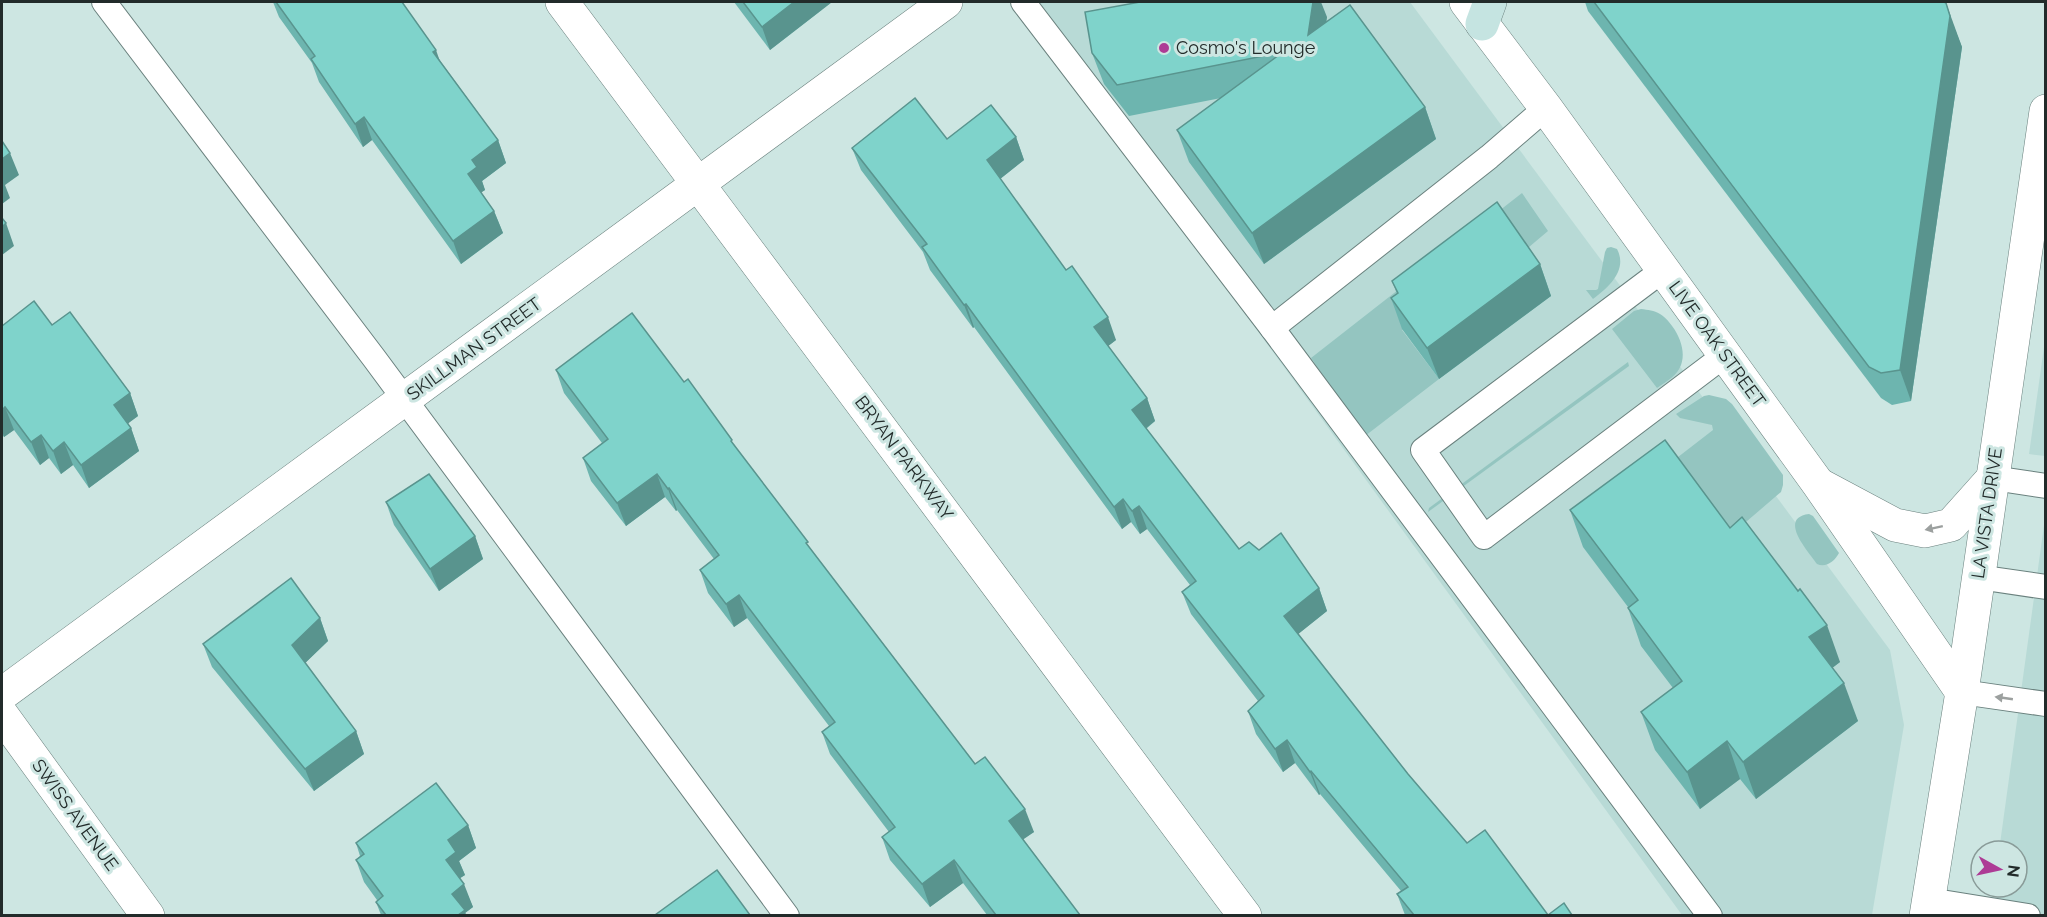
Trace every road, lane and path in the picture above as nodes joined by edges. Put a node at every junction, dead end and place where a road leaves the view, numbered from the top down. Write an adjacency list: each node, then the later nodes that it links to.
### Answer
1 (104, 2): 12 (lane)
2 (562, 2): 8 (street, BRYAN PARKWAY)
3 (946, 2): 8 (street, SKILLMAN STREET)
4 (1023, 2): 10 (lane)
5 (1479, 9): 6 (street, LIVE OAK STREET)
6 (1545, 108): 9 (street, LIVE OAK STREET); 10 (lane)
7 (2046, 111): 13 (street, LA VISTA DRIVE)
8 (699, 184): 12 (street, SKILLMAN STREET); 25 (street, BRYAN PARKWAY)
9 (1663, 270): 11 (street, LIVE OAK STREET); 11 (lane)
10 (1272, 328): 26 (lane)
11 (1725, 355): 14 (street, LIVE OAK STREET)
12 (405, 399): 19 (street, SKILLMAN STREET); 24 (lane)
13 (1993, 478): 14 (street, one-way to 14); 15 (lane); 16 (street, LA VISTA DRIVE)
14 (1819, 484): 18 (street, LIVE OAK STREET)
15 (2046, 486)
16 (1978, 577): 17 (lane); 18 (street, LA VISTA DRIVE)
17 (2046, 587)
18 (1962, 692): 20 (lane, one-way to 18); 22 (street, LA VISTA DRIVE)
19 (2, 694)
20 (2046, 704)
21 (2, 714): 23 (street, SWISS AVENUE)
22 (1928, 908): 27 (lane)
23 (148, 915)
24 (787, 915)
25 (1245, 915)
26 (1710, 915)
27 (2028, 915)

